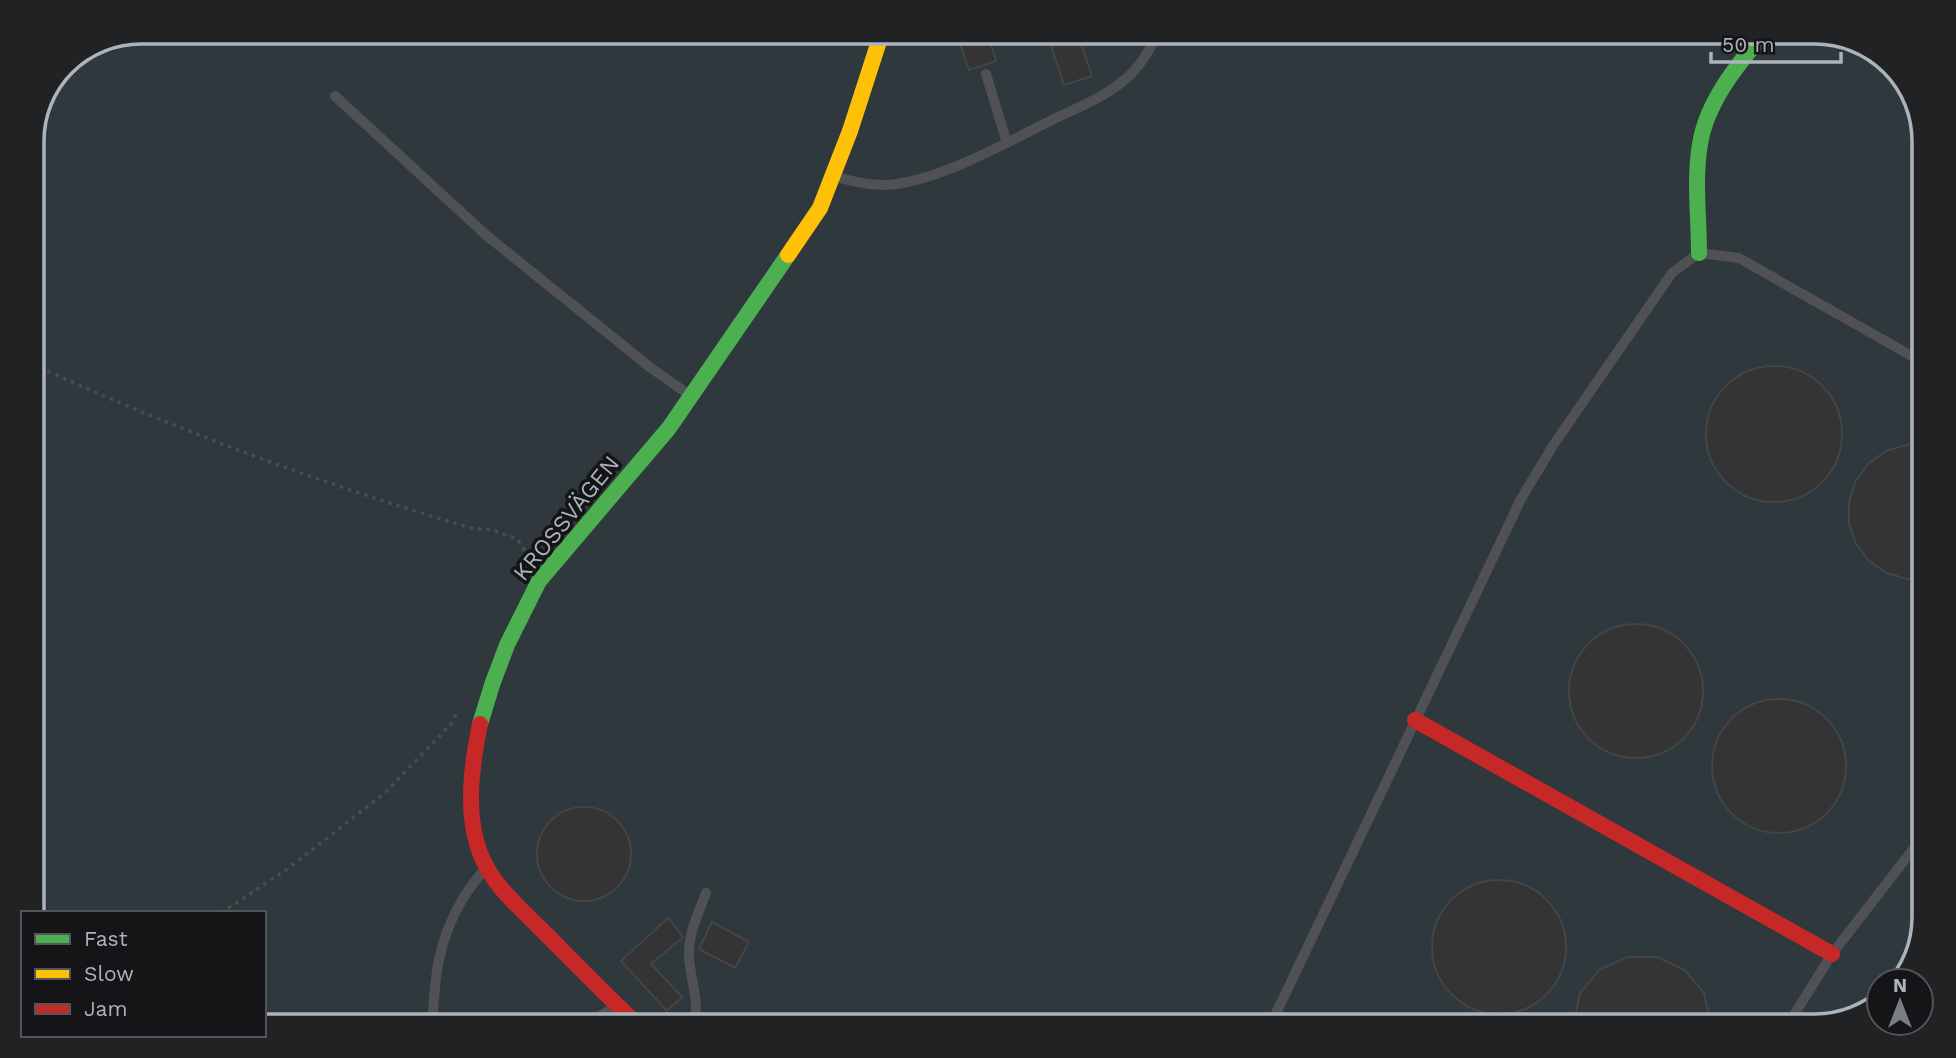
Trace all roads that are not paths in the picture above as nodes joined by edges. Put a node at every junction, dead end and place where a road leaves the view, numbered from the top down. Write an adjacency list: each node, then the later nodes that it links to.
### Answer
1 (878, 44): 7 (street, KROSSVÄGEN)
2 (1153, 44): 6 (lane)
3 (1755, 44): 8 (street)
4 (986, 74): 6 (lane)
5 (335, 96): 10 (lane)
6 (1007, 143): 7 (lane)
7 (833, 176): 10 (street, KROSSVÄGEN)
8 (1699, 253): 9 (lane); 11 (lane)
9 (1912, 356)
10 (690, 396): 13 (street, KROSSVÄGEN)
11 (1415, 720): 15 (street); 21 (lane)
12 (1912, 851): 15 (lane)
13 (487, 868): 16 (street, KROSSVÄGEN); 17 (lane)
14 (706, 893): 20 (lane)
15 (1832, 954): 22 (lane)
16 (617, 1006): 18 (lane); 19 (street, KROSSVÄGEN)
17 (433, 1014)
18 (603, 1014)
19 (625, 1014)
20 (695, 1014)
21 (1276, 1014)
22 (1795, 1014)

